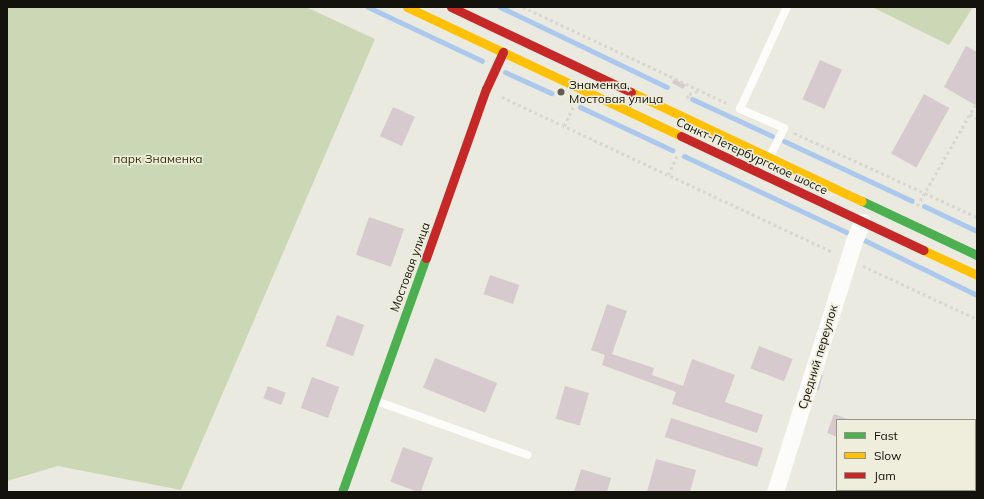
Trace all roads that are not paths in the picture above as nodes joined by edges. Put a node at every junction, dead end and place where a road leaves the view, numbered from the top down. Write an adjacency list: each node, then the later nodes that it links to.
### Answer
1 (407, 7): 4 (main road, Санкт-Петербургское шоссе)
2 (451, 7): 5 (main road, Санкт-Петербургское шоссе)
3 (787, 7): 5 (lane)
4 (503, 52): 6 (main road, Санкт-Петербургское шоссе); 9 (main road, Мостовая улица)
5 (770, 157): 7 (main road, Санкт-Петербургское шоссе)
6 (862, 222): 8 (main road, Санкт-Петербургское шоссе); 12 (street, Средний переулок)
7 (977, 255)
8 (977, 275)
9 (375, 400): 10 (lane); 11 (main road, Мостовая улица)
10 (528, 455)
11 (342, 492)
12 (775, 492)

